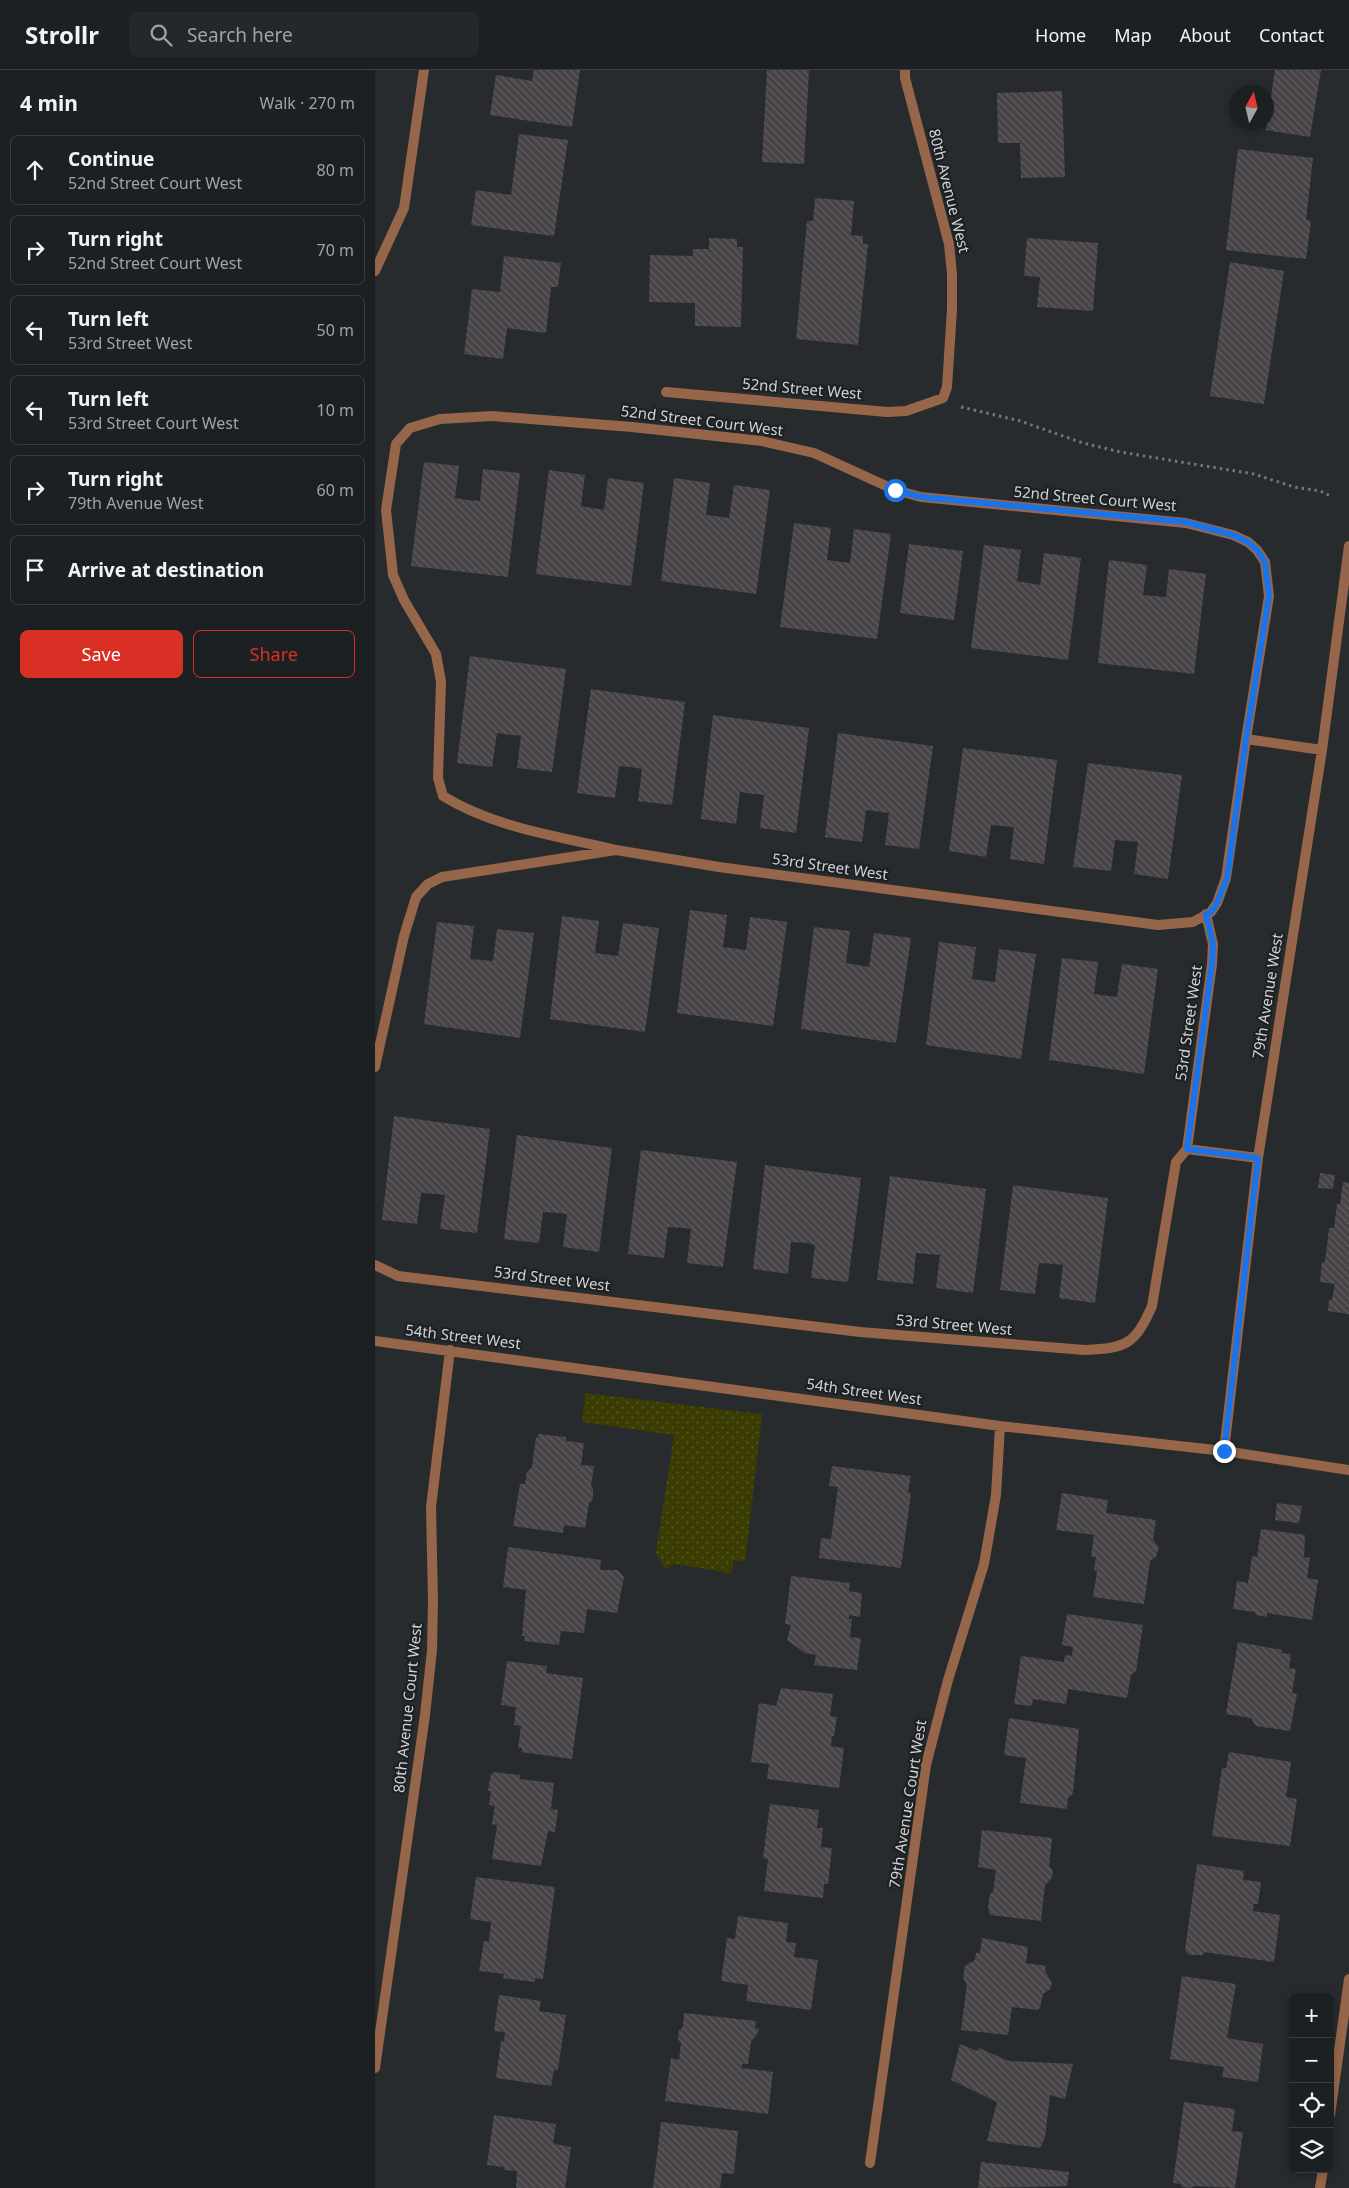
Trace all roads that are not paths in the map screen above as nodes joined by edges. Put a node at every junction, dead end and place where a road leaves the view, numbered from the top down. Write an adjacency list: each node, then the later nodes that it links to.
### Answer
1 (424, 70): 3 (street)
2 (905, 70): 5 (street, 80th Avenue West)
3 (375, 271)
4 (666, 392): 5 (street, 52nd Street West)
5 (935, 401)
6 (1349, 546): 8 (street, 79th Avenue West)
7 (1246, 739): 8 (street); 9 (street, 52nd Street Court West); 10 (street, 52nd Street Court West)
8 (1322, 750): 13 (street, 79th Avenue West)
9 (617, 850): 10 (street, 53rd Street West); 11 (street, 53rd Street West)
10 (1206, 914): 12 (street, 53rd Street West)
11 (375, 1067)
12 (1187, 1149): 13 (street); 14 (street, 53rd Street West)
13 (1258, 1158): 18 (street, 79th Avenue West)
14 (375, 1265)
15 (375, 1341): 16 (street, 54th Street West)
16 (450, 1350): 17 (street, 54th Street West); 21 (street, 80th Avenue Court West)
17 (1000, 1426): 18 (street, 54th Street West); 23 (street, 79th Avenue Court West)
18 (1224, 1451): 19 (street, 54th Street West)
19 (1349, 1470)
20 (1349, 1979): 22 (street)
21 (375, 2068)
22 (1334, 2086)
23 (870, 2163)
24 (1322, 2173): 25 (street)
25 (1320, 2188)

